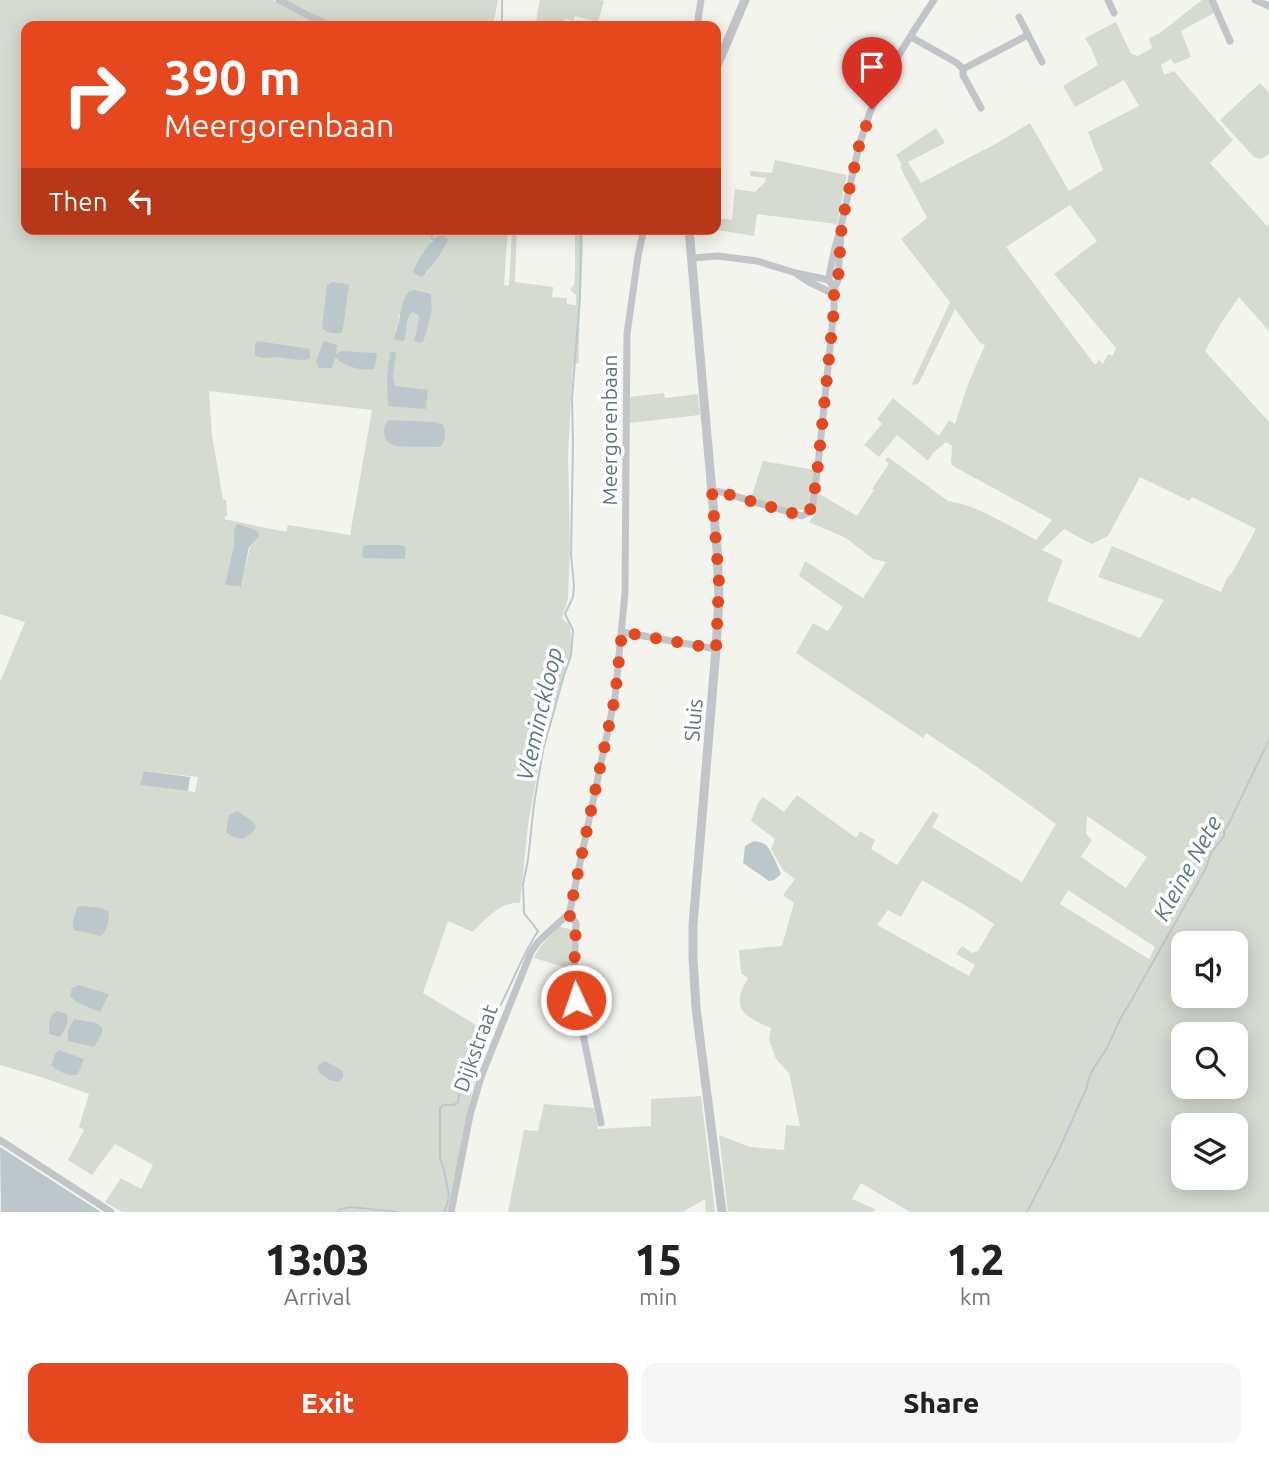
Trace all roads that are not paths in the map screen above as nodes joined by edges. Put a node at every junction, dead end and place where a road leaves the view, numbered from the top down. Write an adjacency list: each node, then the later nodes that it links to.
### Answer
1 (279, 0): 11 (street)
2 (701, 0): 12 (street)
3 (745, 0): 16 (street)
4 (934, 0): 14 (street)
5 (1108, 0): 9 (street)
6 (1212, 0): 15 (street)
7 (1255, 0): 8 (street)
8 (1269, 6)
9 (1114, 13)
10 (1019, 17): 13 (street)
11 (323, 21)
12 (698, 21)
13 (1028, 35): 17 (street); 18 (street)
14 (911, 37): 18 (street); 20 (street)
15 (1230, 41)
16 (721, 56)
17 (1042, 62)
18 (963, 69): 19 (street)
19 (981, 108)
20 (842, 222): 25 (street); 26 (street)
21 (643, 235): 28 (street, Meergorenbaan)
22 (690, 235): 23 (street, Sluis)
23 (692, 258): 24 (street); 27 (street, Sluis)
24 (796, 273): 25 (street); 26 (street)
25 (829, 280): 26 (street)
26 (834, 291): 27 (street)
27 (712, 491): 29 (street, Sluis)
28 (622, 632): 29 (street); 30 (street, Meergorenbaan)
29 (716, 649): 35 (street, Sluis)
30 (569, 915): 31 (street, Meergorenbaan); 34 (street, Dijkstraat)
31 (601, 1123)
32 (0, 1140): 33 (street)
33 (111, 1212)
34 (452, 1212)
35 (722, 1212)

